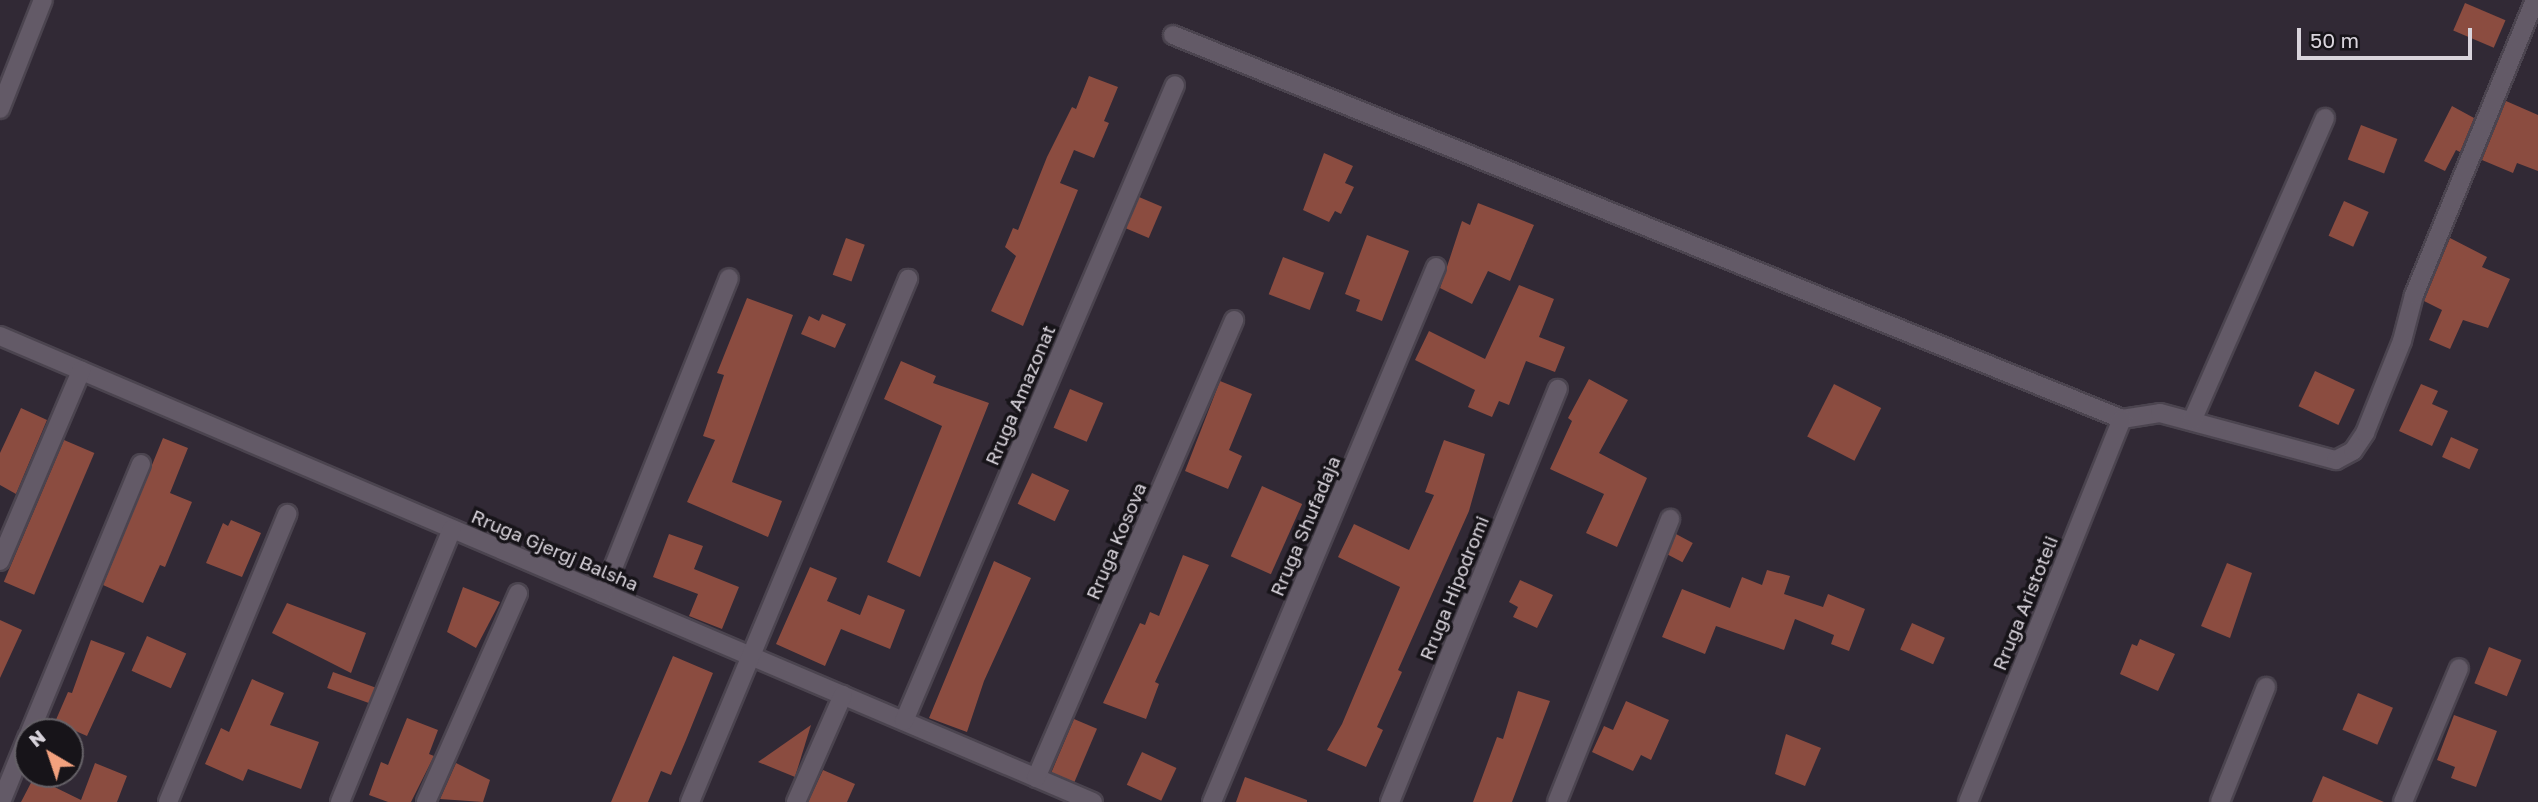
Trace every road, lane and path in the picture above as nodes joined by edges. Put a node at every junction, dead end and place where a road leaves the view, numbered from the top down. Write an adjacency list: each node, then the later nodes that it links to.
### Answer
1 (43, 0): 5 (street)
2 (2535, 0): 15 (street)
3 (1172, 35): 14 (street)
4 (1175, 85): 28 (street, Rruga Amazonat)
5 (0, 109)
6 (2325, 118): 15 (street)
7 (1436, 267): 38 (street, Rruga Shufadaja)
8 (729, 278): 22 (street)
9 (908, 279): 23 (street)
10 (1234, 320): 30 (street, Rruga Kosova)
11 (0, 336): 12 (street, Rruga Gjergj Balsha)
12 (81, 371): 19 (street, Rruga Gjergj Balsha); 20 (street)
13 (1558, 389): 39 (street, Rruga Hipodromi)
14 (2122, 419): 15 (street); 41 (street, Rruga Aristoteli)
15 (2192, 421)
16 (141, 464): 27 (street)
17 (287, 514): 32 (street)
18 (1670, 519): 40 (street)
19 (452, 529): 22 (street, Rruga Gjergj Balsha); 33 (street)
20 (0, 561)
21 (518, 593): 34 (street)
22 (603, 593): 23 (street, Rruga Gjergj Balsha)
23 (753, 657): 26 (street, Rruga Gjergj Balsha); 35 (street)
24 (2459, 668): 43 (street)
25 (2266, 687): 42 (street)
26 (843, 695): 28 (street, Rruga Gjergj Balsha); 36 (street)
27 (36, 718)
28 (904, 721): 30 (street, Rruga Gjergj Balsha)
29 (14, 770): 31 (street)
30 (1036, 778): 37 (street, Rruga Gjergj Balsha)
31 (1, 802)
32 (168, 802)
33 (340, 802)
34 (426, 802)
35 (690, 802)
36 (796, 802)
37 (1093, 802)
38 (1212, 802)
39 (1390, 802)
40 (1557, 802)
41 (1968, 802)
42 (2220, 802)
43 (2403, 802)

